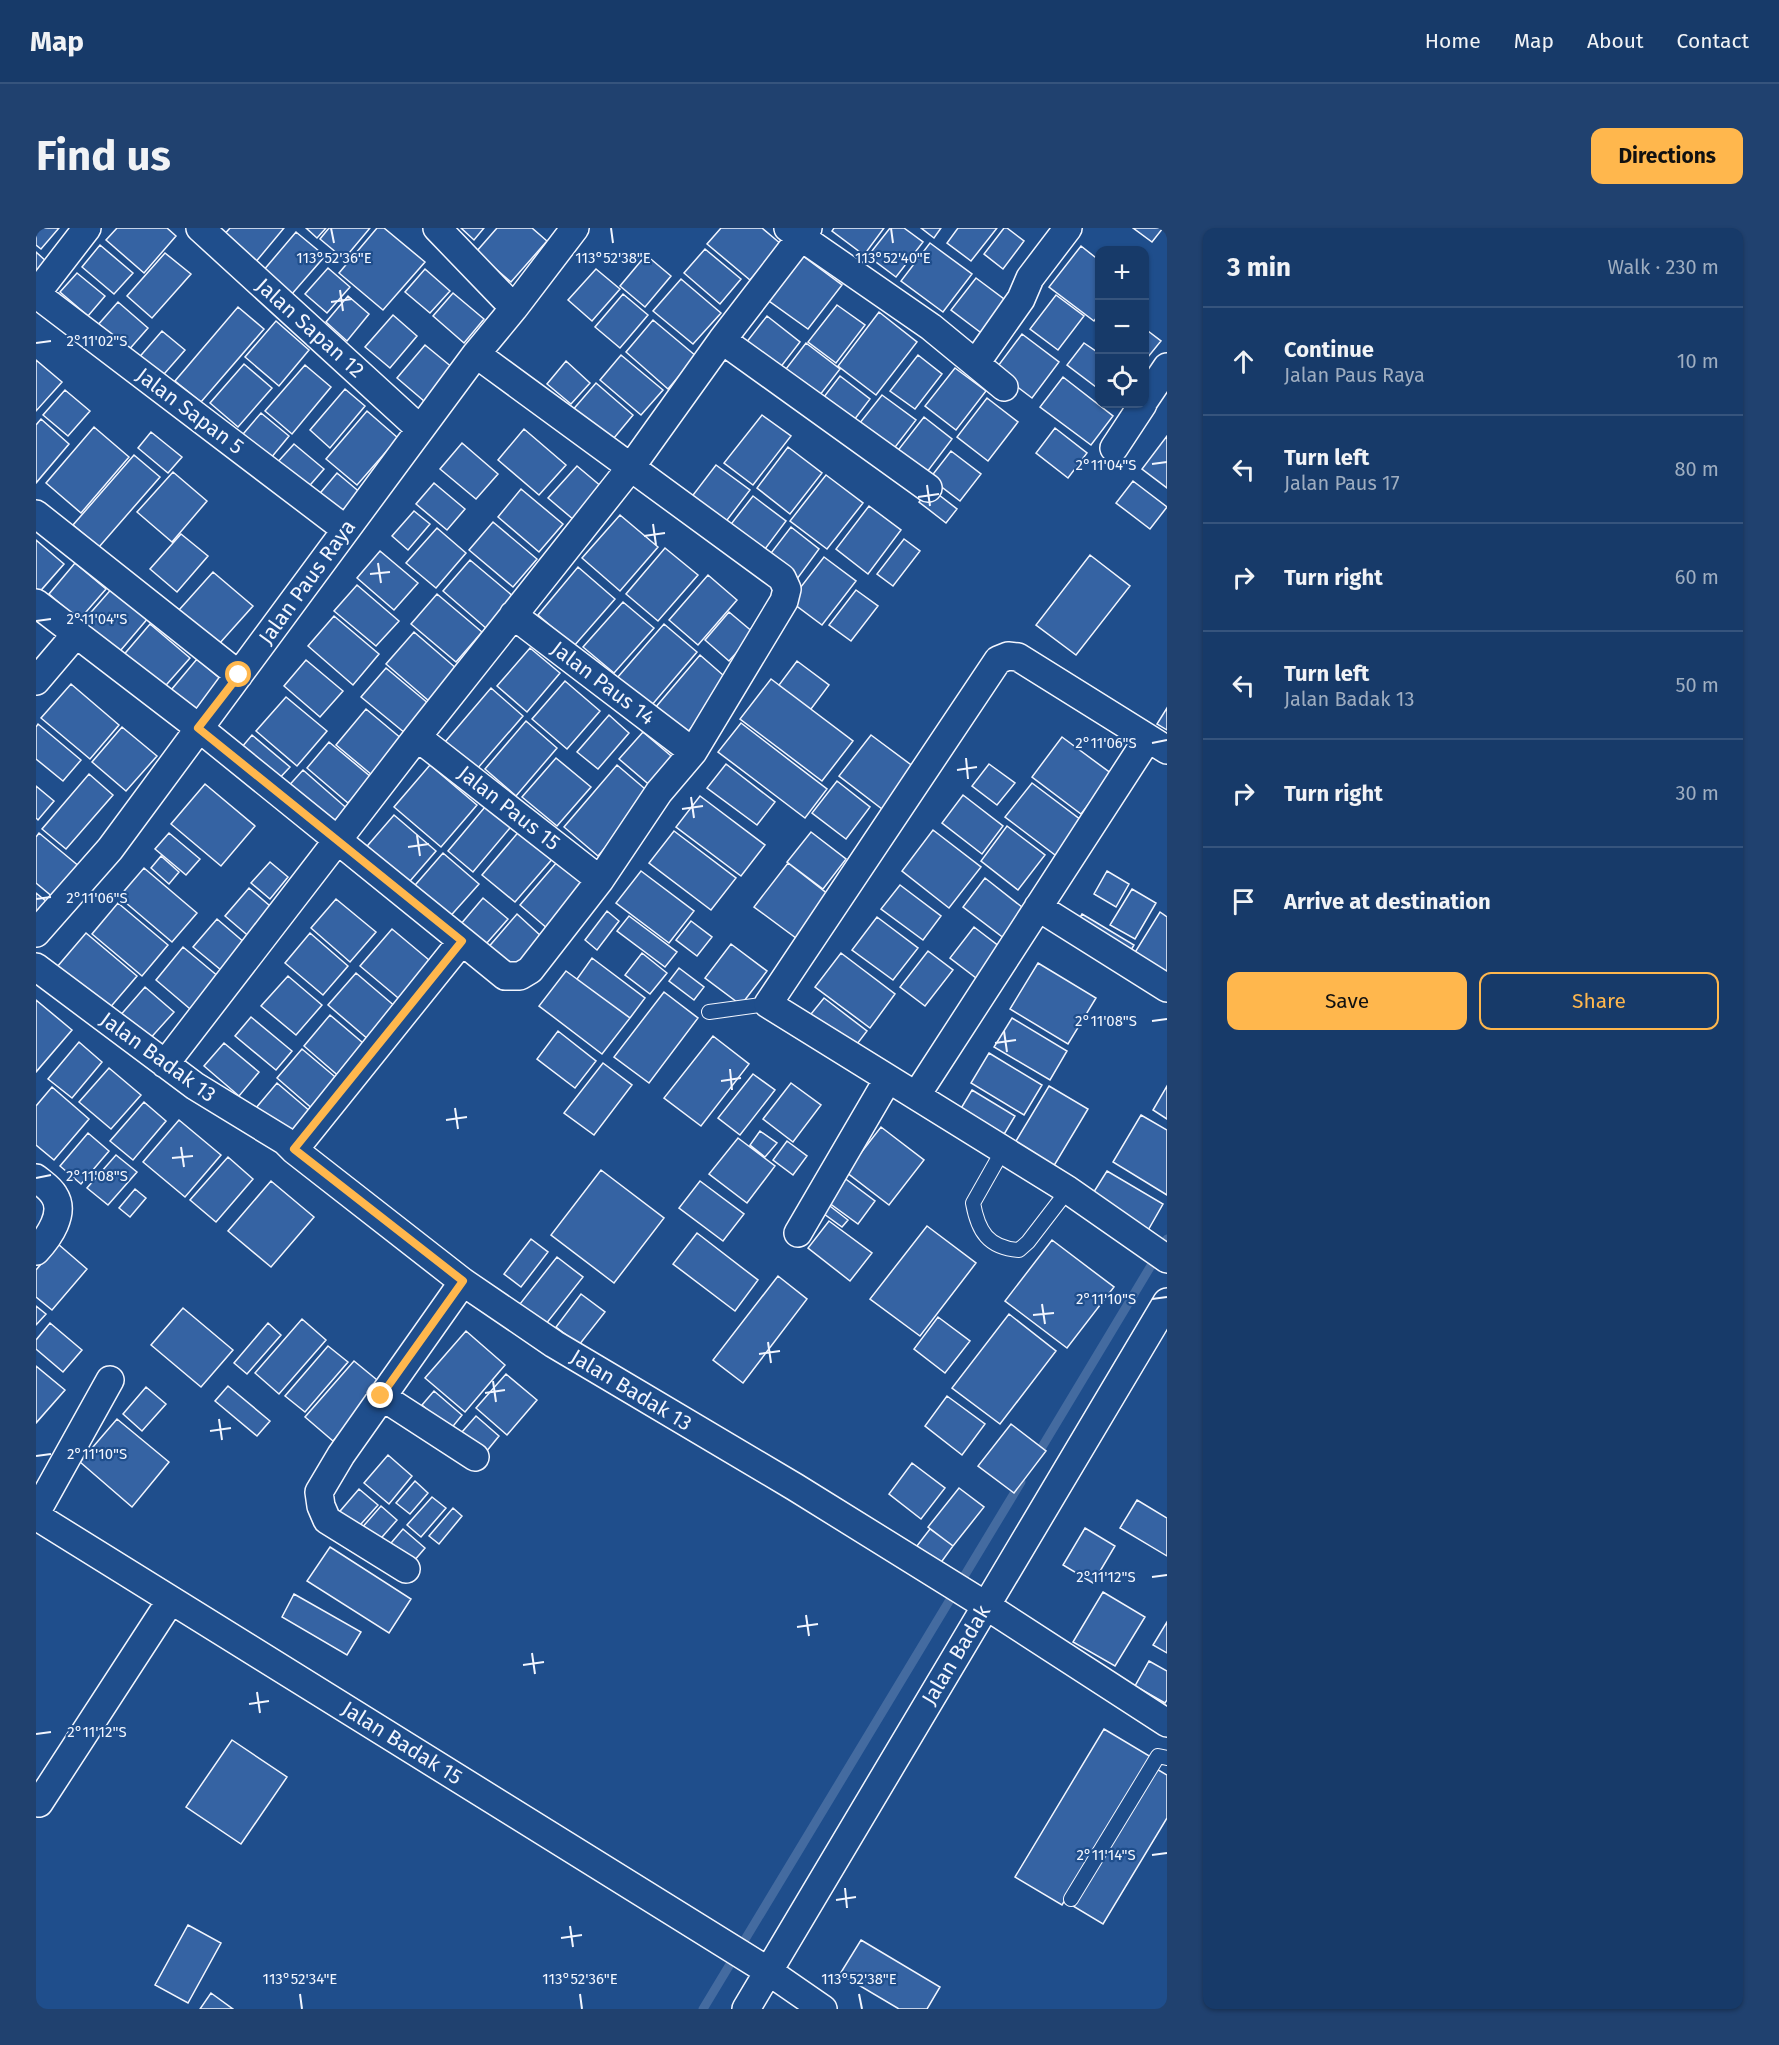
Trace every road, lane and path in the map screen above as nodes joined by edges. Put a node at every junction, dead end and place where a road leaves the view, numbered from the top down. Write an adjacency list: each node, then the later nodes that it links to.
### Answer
1 (87, 228): 7 (street)
2 (200, 228): 16 (street, Jalan Sapan 12)
3 (437, 228): 8 (street)
4 (575, 228): 8 (street, Jalan Paus Raya)
5 (1065, 229): 11 (street)
6 (799, 231): 9 (street); 11 (street)
7 (36, 294): 21 (street, Jalan Sapan 5)
8 (514, 308): 10 (street, Jalan Paus Raya)
9 (722, 340): 18 (street); 19 (street)
10 (476, 354): 16 (street, Jalan Paus Raya); 18 (street)
11 (976, 363): 13 (street)
12 (1167, 367): 14 (street)
13 (1004, 387)
14 (1149, 394)
15 (1140, 408): 17 (street)
16 (420, 429): 21 (street, Jalan Paus Raya)
17 (1114, 447)
18 (631, 467): 23 (street); 30 (street)
19 (928, 488)
20 (36, 514): 25 (street)
21 (345, 529): 25 (street, Jalan Paus Raya)
22 (36, 603): 24 (street)
23 (513, 615): 28 (street); 30 (street, Jalan Paus 14)
24 (76, 633): 26 (street); 27 (street)
25 (239, 675): 27 (street, Jalan Paus Raya)
26 (36, 681)
27 (198, 728): 31 (street); 34 (street, Jalan Paus Raya)
28 (417, 737): 31 (street); 32 (street, Jalan Paus 15)
29 (1158, 744): 33 (street); 38 (street)
30 (693, 752): 32 (street)
31 (339, 840): 35 (street); 40 (street)
32 (600, 880): 35 (street)
33 (1038, 907): 37 (street); 42 (street)
34 (36, 933)
35 (462, 941): 43 (street)
36 (36, 967): 40 (street, Jalan Badak 13)
37 (1167, 988)
38 (768, 1004): 39 (lane); 41 (street)
39 (709, 1012)
40 (165, 1065): 43 (street, Jalan Badak 13)
41 (888, 1078): 42 (street); 47 (street)
42 (916, 1096): 44 (street)
43 (289, 1145): 50 (street, Jalan Badak 13)
44 (1003, 1150): 46 (street); 46 (lane)
45 (36, 1178): 48 (street)
46 (1068, 1190): 49 (street)
47 (798, 1233)
48 (36, 1251)
49 (1167, 1259)
50 (463, 1281): 53 (street); 58 (street, Jalan Badak 13)
51 (1167, 1302): 58 (street, Jalan Badak)
52 (110, 1380): 55 (street)
53 (381, 1396): 54 (street); 56 (street)
54 (475, 1457)
55 (36, 1515): 57 (street, Jalan Badak 15)
56 (406, 1569)
57 (171, 1600): 61 (street); 63 (street, Jalan Badak 15)
58 (985, 1605): 59 (street, Jalan Badak 13); 63 (street, Jalan Badak)
59 (1167, 1723)
60 (1167, 1758): 62 (lane)
61 (39, 1803)
62 (1071, 1899)
63 (768, 1971): 64 (street, Jalan Badak); 65 (street, Jalan Badak 15)
64 (746, 2009)
65 (824, 2009)

